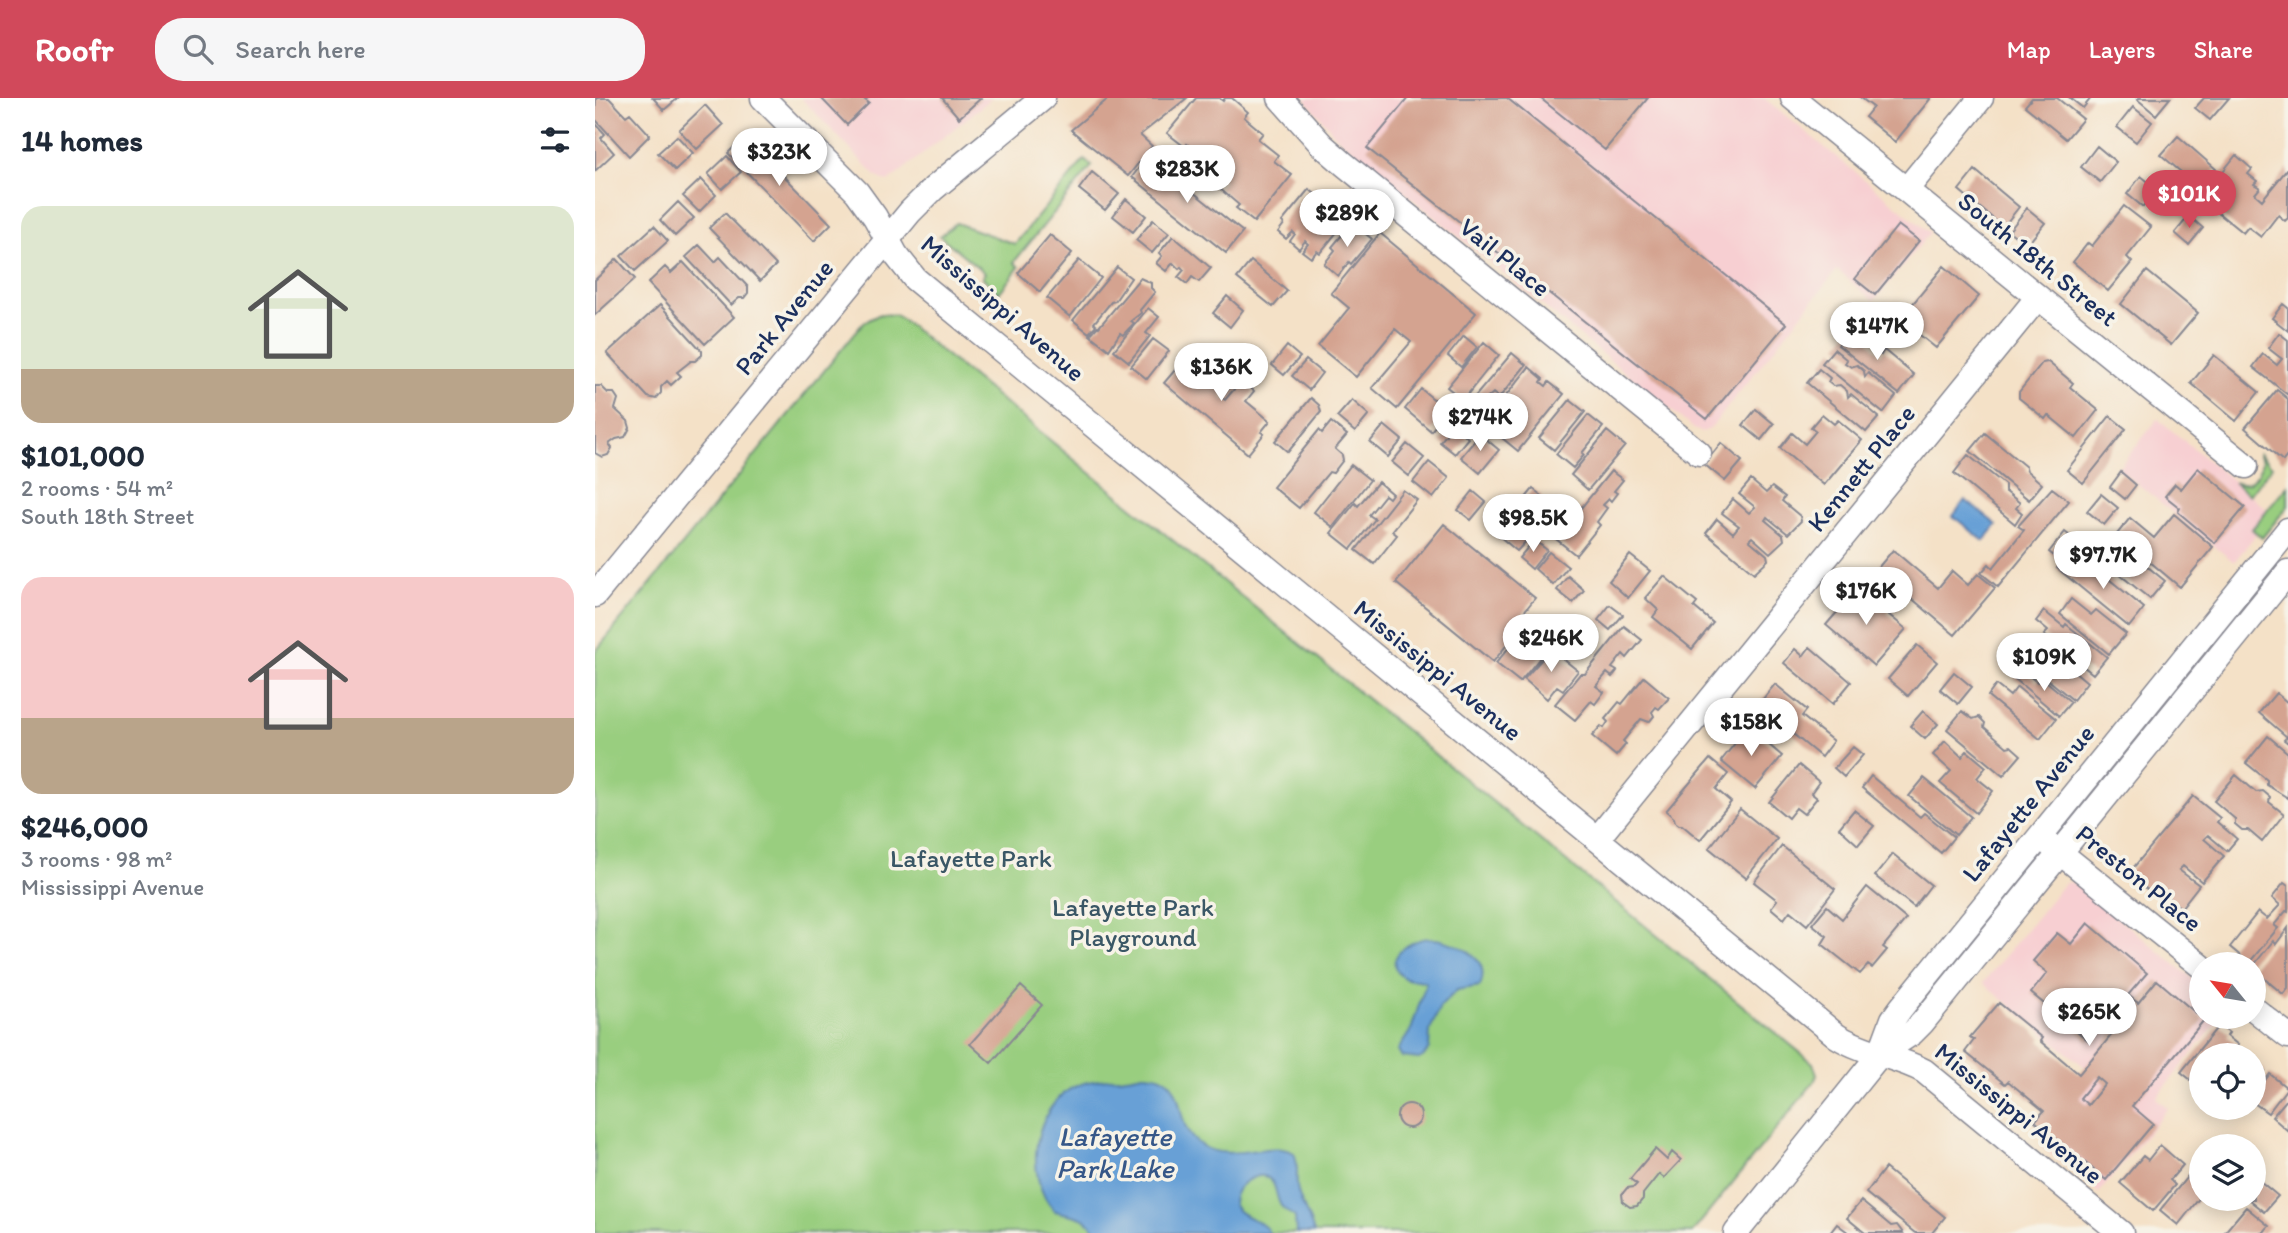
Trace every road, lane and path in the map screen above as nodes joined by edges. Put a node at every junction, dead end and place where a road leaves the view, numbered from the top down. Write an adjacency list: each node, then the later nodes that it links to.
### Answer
1 (763, 98): 7 (street, Mississippi Avenue)
2 (1042, 98): 7 (street, Park Avenue)
3 (1280, 98): 9 (street, Vail Place)
4 (1793, 98): 6 (street, South 18th Street)
5 (1981, 98): 6 (street)
6 (1906, 190): 8 (street, South 18th Street)
7 (887, 239): 13 (street, Park Avenue); 15 (street, Mississippi Avenue)
8 (2038, 297): 10 (street, South 18th Street); 15 (street, Kennett Place)
9 (1699, 453)
10 (2246, 466)
11 (2288, 530): 14 (street, Lafayette Avenue)
12 (2288, 572): 16 (street, Lafayette Avenue)
13 (595, 596)
14 (2039, 836): 16 (street, Preston Place); 20 (street, Lafayette Avenue)
15 (1597, 839): 20 (street, Mississippi Avenue)
16 (2061, 853): 17 (street, Preston Place); 20 (street, Lafayette Avenue)
17 (2189, 956)
18 (2266, 1019): 19 (street)
19 (2288, 1036)
20 (1880, 1055): 21 (street, Lafayette Avenue); 22 (street, Mississippi Avenue)
21 (1736, 1233)
22 (2121, 1233)

